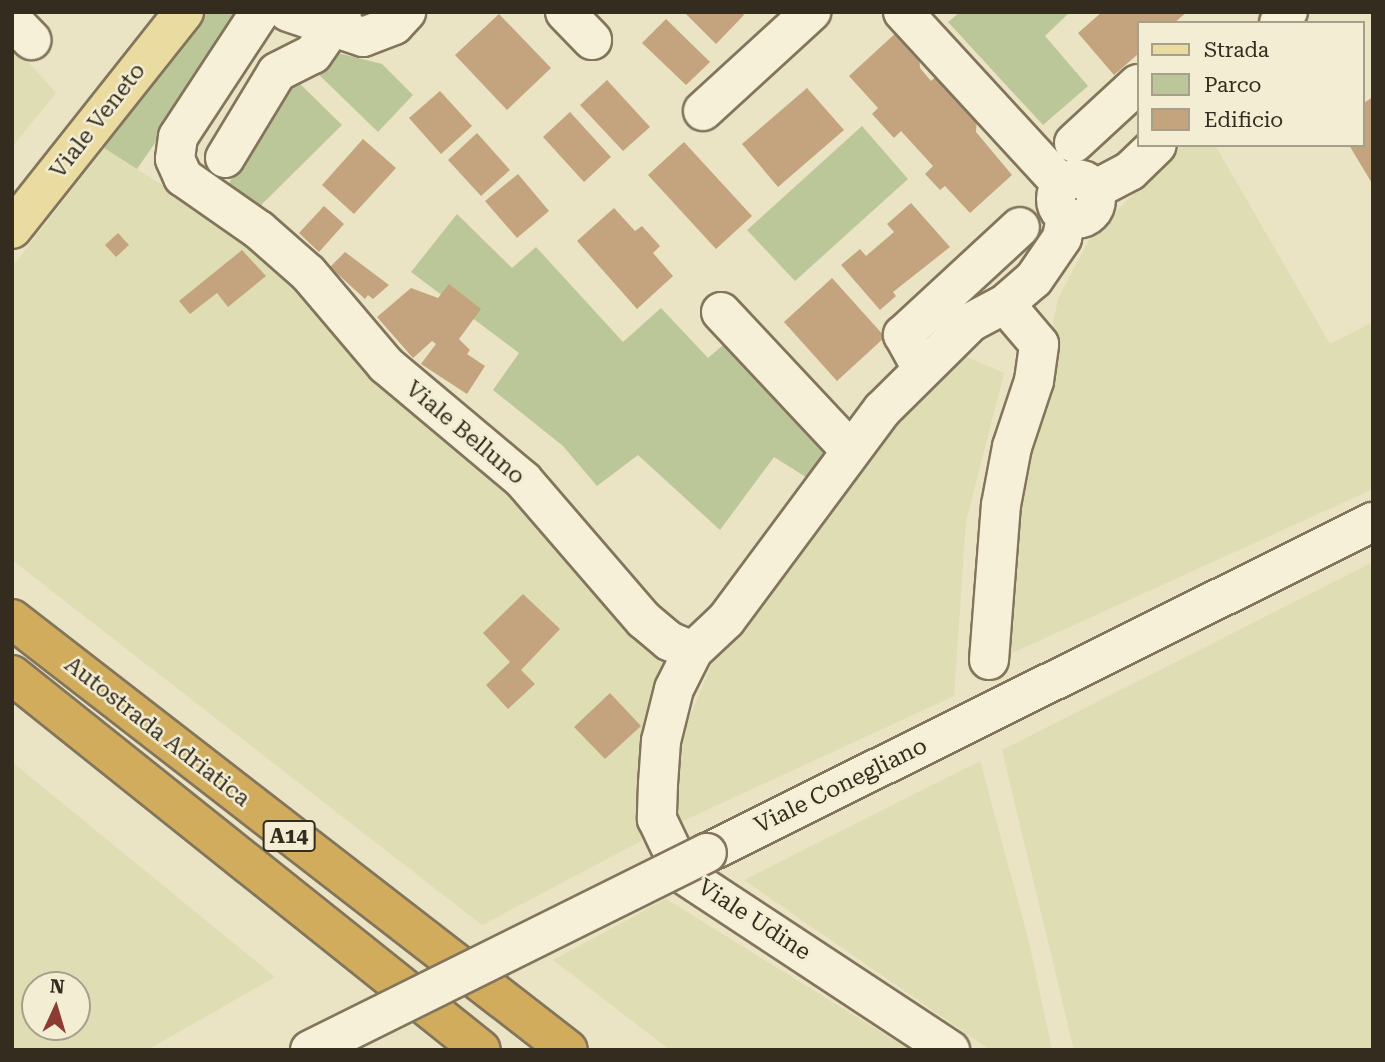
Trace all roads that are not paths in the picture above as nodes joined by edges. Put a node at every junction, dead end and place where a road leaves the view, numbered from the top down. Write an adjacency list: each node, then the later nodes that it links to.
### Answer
1 (184, 12): 17 (main road, Viale Veneto)
2 (260, 12): 24 (street, Viale Belluno)
3 (288, 12): 8 (street)
4 (406, 12): 8 (street)
5 (565, 12): 9 (street)
6 (810, 12): 11 (street)
7 (903, 12): 15 (street)
8 (337, 21): 14 (street)
9 (592, 40)
10 (1136, 86): 12 (street)
11 (703, 111)
12 (1074, 143)
13 (1155, 147): 15 (street)
14 (225, 159)
15 (1074, 197): 18 (street)
16 (1020, 227): 20 (street)
17 (12, 229)
18 (1005, 304): 20 (street); 25 (street)
19 (720, 312): 21 (street)
20 (921, 367): 21 (street)
21 (849, 449): 24 (street)
22 (1373, 522): 27 (street, Viale Conegliano, bridge)
23 (12, 619): 29 (highway, Autostrada Adriatica / A14)
24 (693, 650): 30 (street, Viale Udine)
25 (989, 660)
26 (12, 675): 28 (highway, Autostrada Adriatica / A14)
27 (310, 1050)
28 (481, 1050)
29 (568, 1050)
30 (950, 1050)

